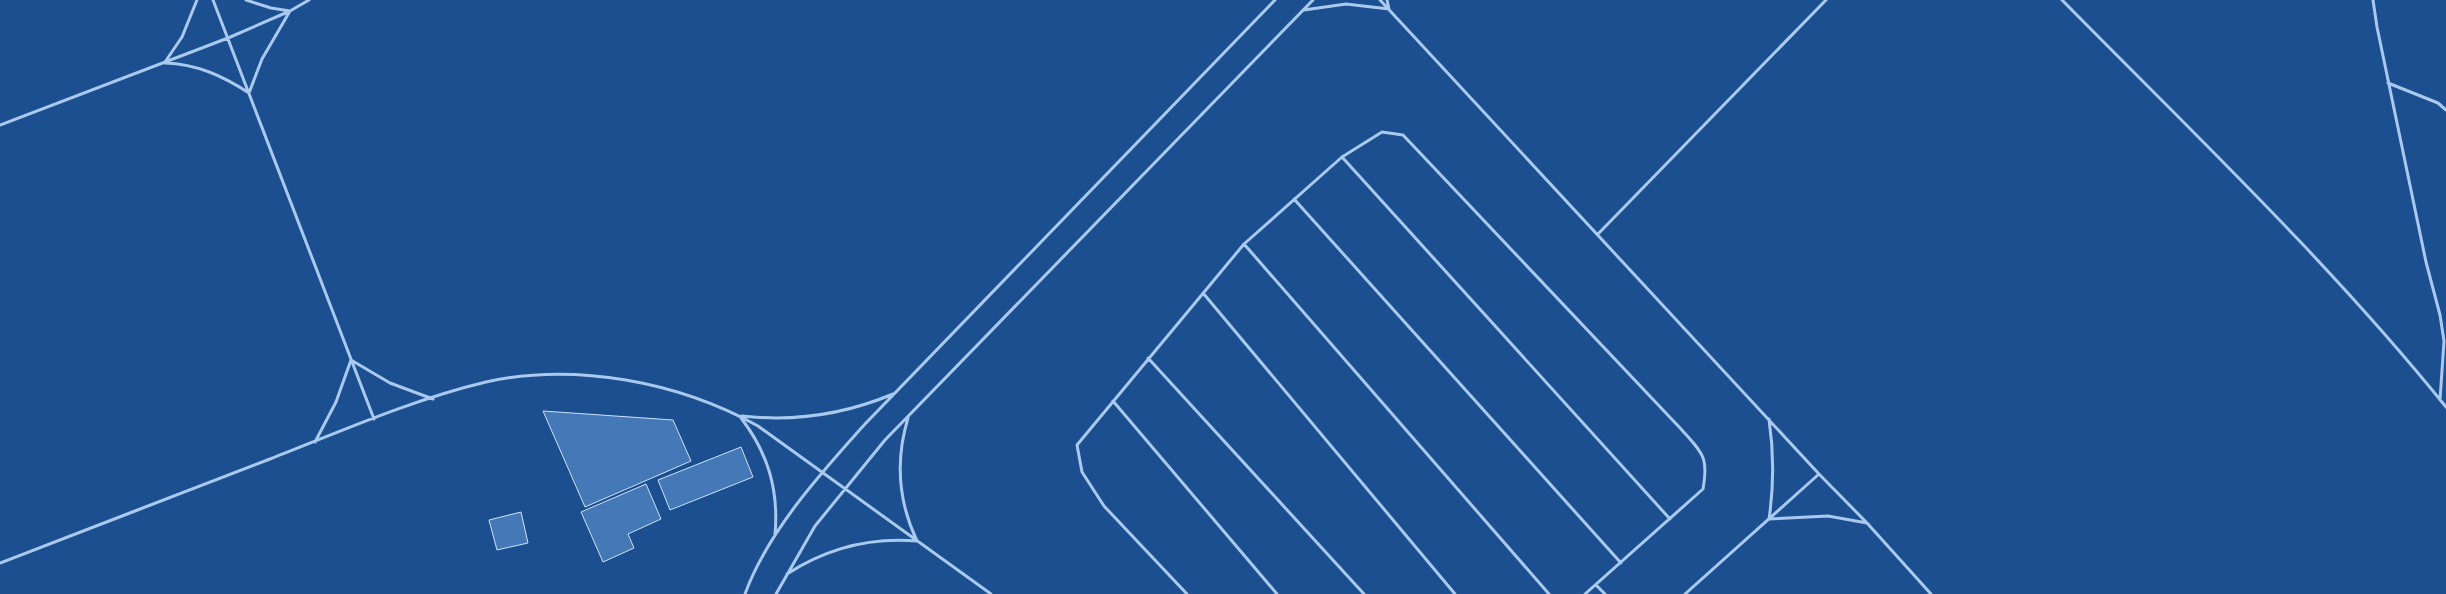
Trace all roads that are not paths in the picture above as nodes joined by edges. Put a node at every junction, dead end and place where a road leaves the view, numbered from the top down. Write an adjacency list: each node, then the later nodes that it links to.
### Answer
1 (197, 0): 16 (lane)
2 (213, 0): 15 (lane)
3 (246, 0): 13 (lane)
4 (308, 0): 13 (lane)
5 (1275, 0): 28 (lane)
6 (1313, 0): 14 (lane)
7 (1380, 0): 12 (lane)
8 (1387, 0): 12 (lane)
9 (1826, 0): 23 (lane)
10 (2062, 0): 30 (lane)
11 (2373, 0): 17 (lane)
12 (1389, 10): 14 (lane); 23 (lane)
13 (290, 11): 15 (lane); 18 (lane)
14 (1302, 11): 34 (lane)
15 (228, 38): 16 (lane); 18 (lane)
16 (164, 63): 18 (lane); 20 (lane)
17 (2388, 83): 19 (lane); 30 (lane)
18 (249, 94): 27 (lane)
19 (2446, 110)
20 (0, 125)
21 (1342, 157): 22 (lane); 41 (lane); 41 (lane)
22 (1294, 199): 24 (lane); 47 (lane)
23 (1598, 234): 36 (lane)
24 (1244, 244): 25 (lane); 57 (lane)
25 (1203, 293): 26 (lane); 56 (lane)
26 (1148, 358): 31 (lane); 55 (lane)
27 (351, 360): 29 (lane); 35 (lane); 37 (lane)
28 (894, 394): 33 (lane); 38 (lane)
29 (432, 399): 33 (lane); 35 (lane)
30 (2440, 400): 32 (lane)
31 (1112, 401): 53 (lane); 54 (lane)
32 (2446, 407)
33 (740, 416): 38 (lane); 44 (lane)
34 (908, 416): 40 (lane); 45 (lane)
35 (374, 419): 37 (lane)
36 (1769, 419): 39 (lane); 42 (lane)
37 (315, 442): 46 (lane)
38 (822, 472): 40 (lane); 44 (lane)
39 (1819, 474): 42 (lane); 43 (lane)
40 (843, 489): 45 (lane); 48 (lane)
41 (1670, 519): 47 (lane)
42 (1769, 519): 43 (lane); 60 (lane)
43 (1868, 523): 61 (lane)
44 (775, 537): 50 (lane)
45 (917, 541): 48 (lane); 52 (lane)
46 (0, 563)
47 (1620, 563): 49 (lane)
48 (786, 575): 51 (lane)
49 (1596, 585): 58 (lane); 59 (lane)
50 (746, 594)
51 (776, 594)
52 (991, 594)
53 (1187, 594)
54 (1277, 594)
55 (1364, 594)
56 (1455, 594)
57 (1549, 594)
58 (1584, 594)
59 (1605, 594)
60 (1685, 594)
61 (1931, 594)

